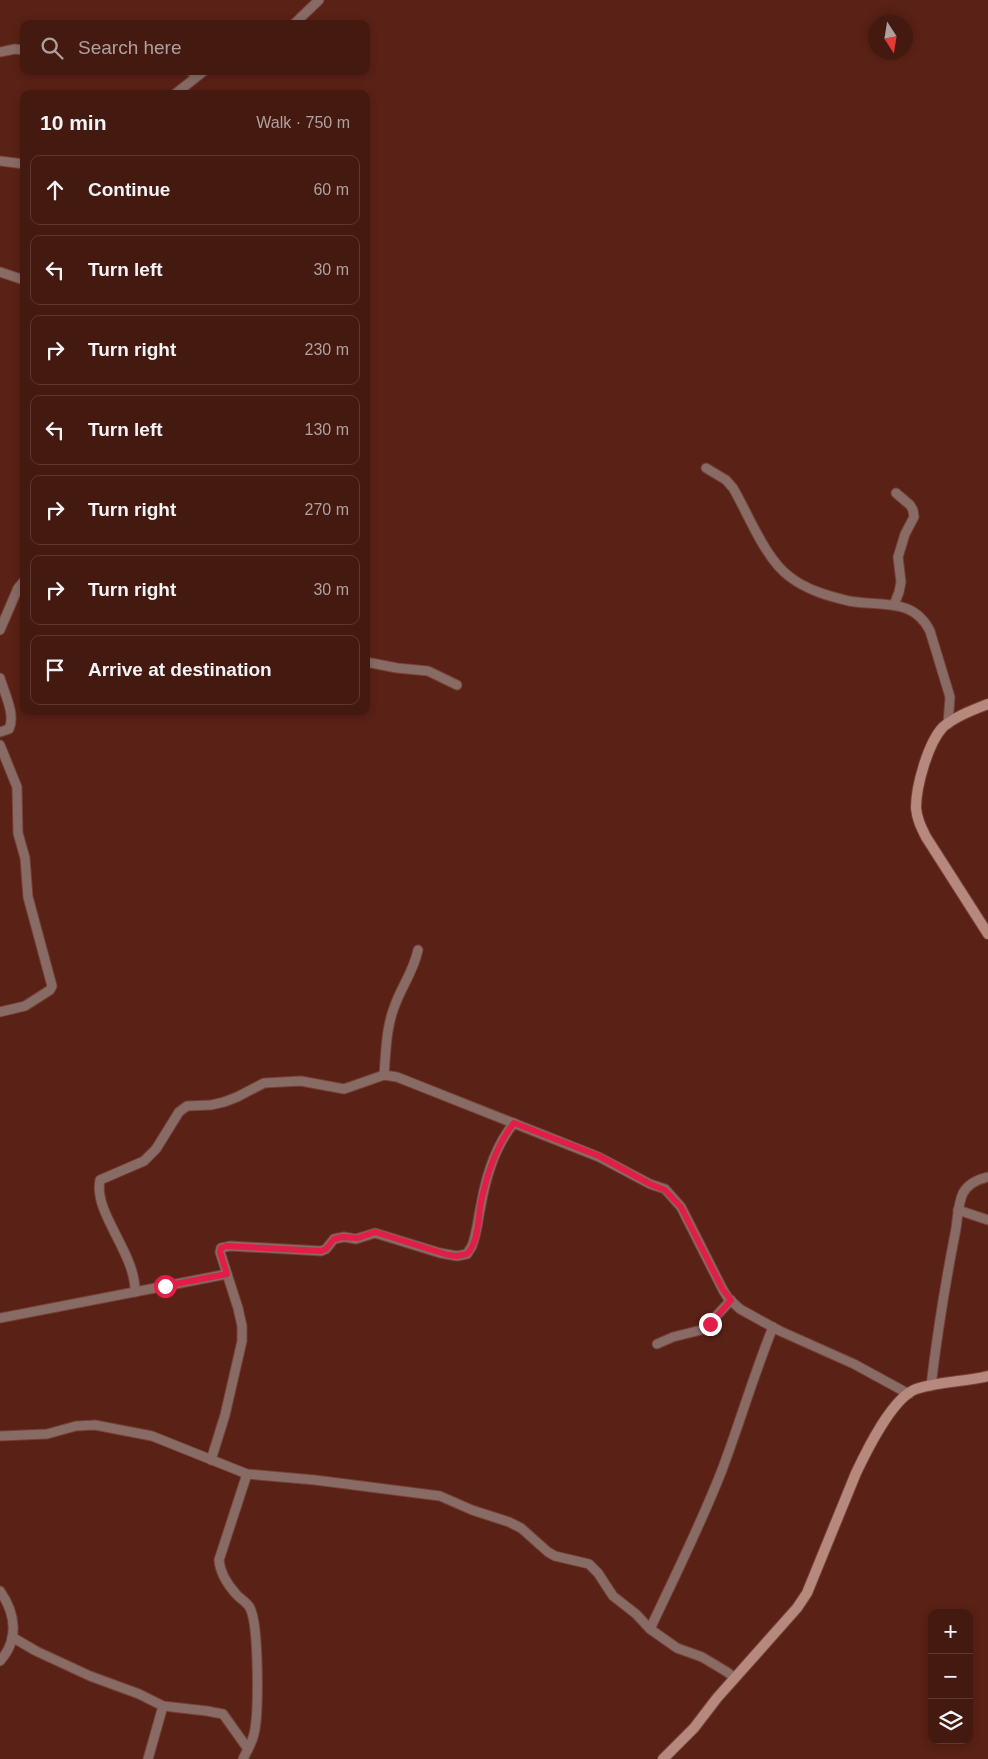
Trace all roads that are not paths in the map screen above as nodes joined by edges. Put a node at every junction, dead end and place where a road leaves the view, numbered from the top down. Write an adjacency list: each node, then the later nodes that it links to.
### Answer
1 (319, 0): 2 (street)
2 (298, 20)
3 (20, 50): 4 (street)
4 (0, 52)
5 (199, 75): 6 (street)
6 (180, 90)
7 (0, 161): 8 (street)
8 (20, 164)
9 (0, 272): 10 (street)
10 (20, 279)
11 (706, 468): 14 (street)
12 (896, 493): 14 (street)
13 (20, 586): 15 (street)
14 (894, 604): 20 (street)
15 (0, 630)
16 (370, 663): 18 (street)
17 (0, 678): 21 (street)
18 (457, 685)
19 (988, 704): 20 (street)
20 (948, 724): 23 (street)
21 (0, 732)
22 (0, 745): 25 (street)
23 (988, 934)
24 (418, 950): 26 (street)
25 (0, 1012)
26 (384, 1075): 27 (street); 32 (street)
27 (514, 1123): 31 (street); 33 (street)
28 (988, 1177): 29 (street)
29 (958, 1210): 30 (street); 38 (street)
30 (988, 1220)
31 (227, 1274): 32 (street); 41 (street)
32 (135, 1292): 34 (street)
33 (731, 1300): 35 (street); 36 (street)
34 (0, 1318)
35 (773, 1327): 39 (street); 44 (street)
36 (657, 1344)
37 (988, 1376): 38 (street)
38 (931, 1386): 39 (street)
39 (909, 1394): 47 (street)
40 (0, 1436): 41 (street)
41 (211, 1460): 42 (street)
42 (247, 1474): 44 (street); 49 (street)
43 (0, 1591): 45 (street)
44 (650, 1629): 47 (street)
45 (12, 1637): 46 (street); 48 (street)
46 (0, 1662)
47 (734, 1678): 52 (street)
48 (163, 1706): 49 (street); 50 (street)
49 (248, 1749): 51 (street)
50 (148, 1759)
51 (243, 1759)
52 (663, 1759)

